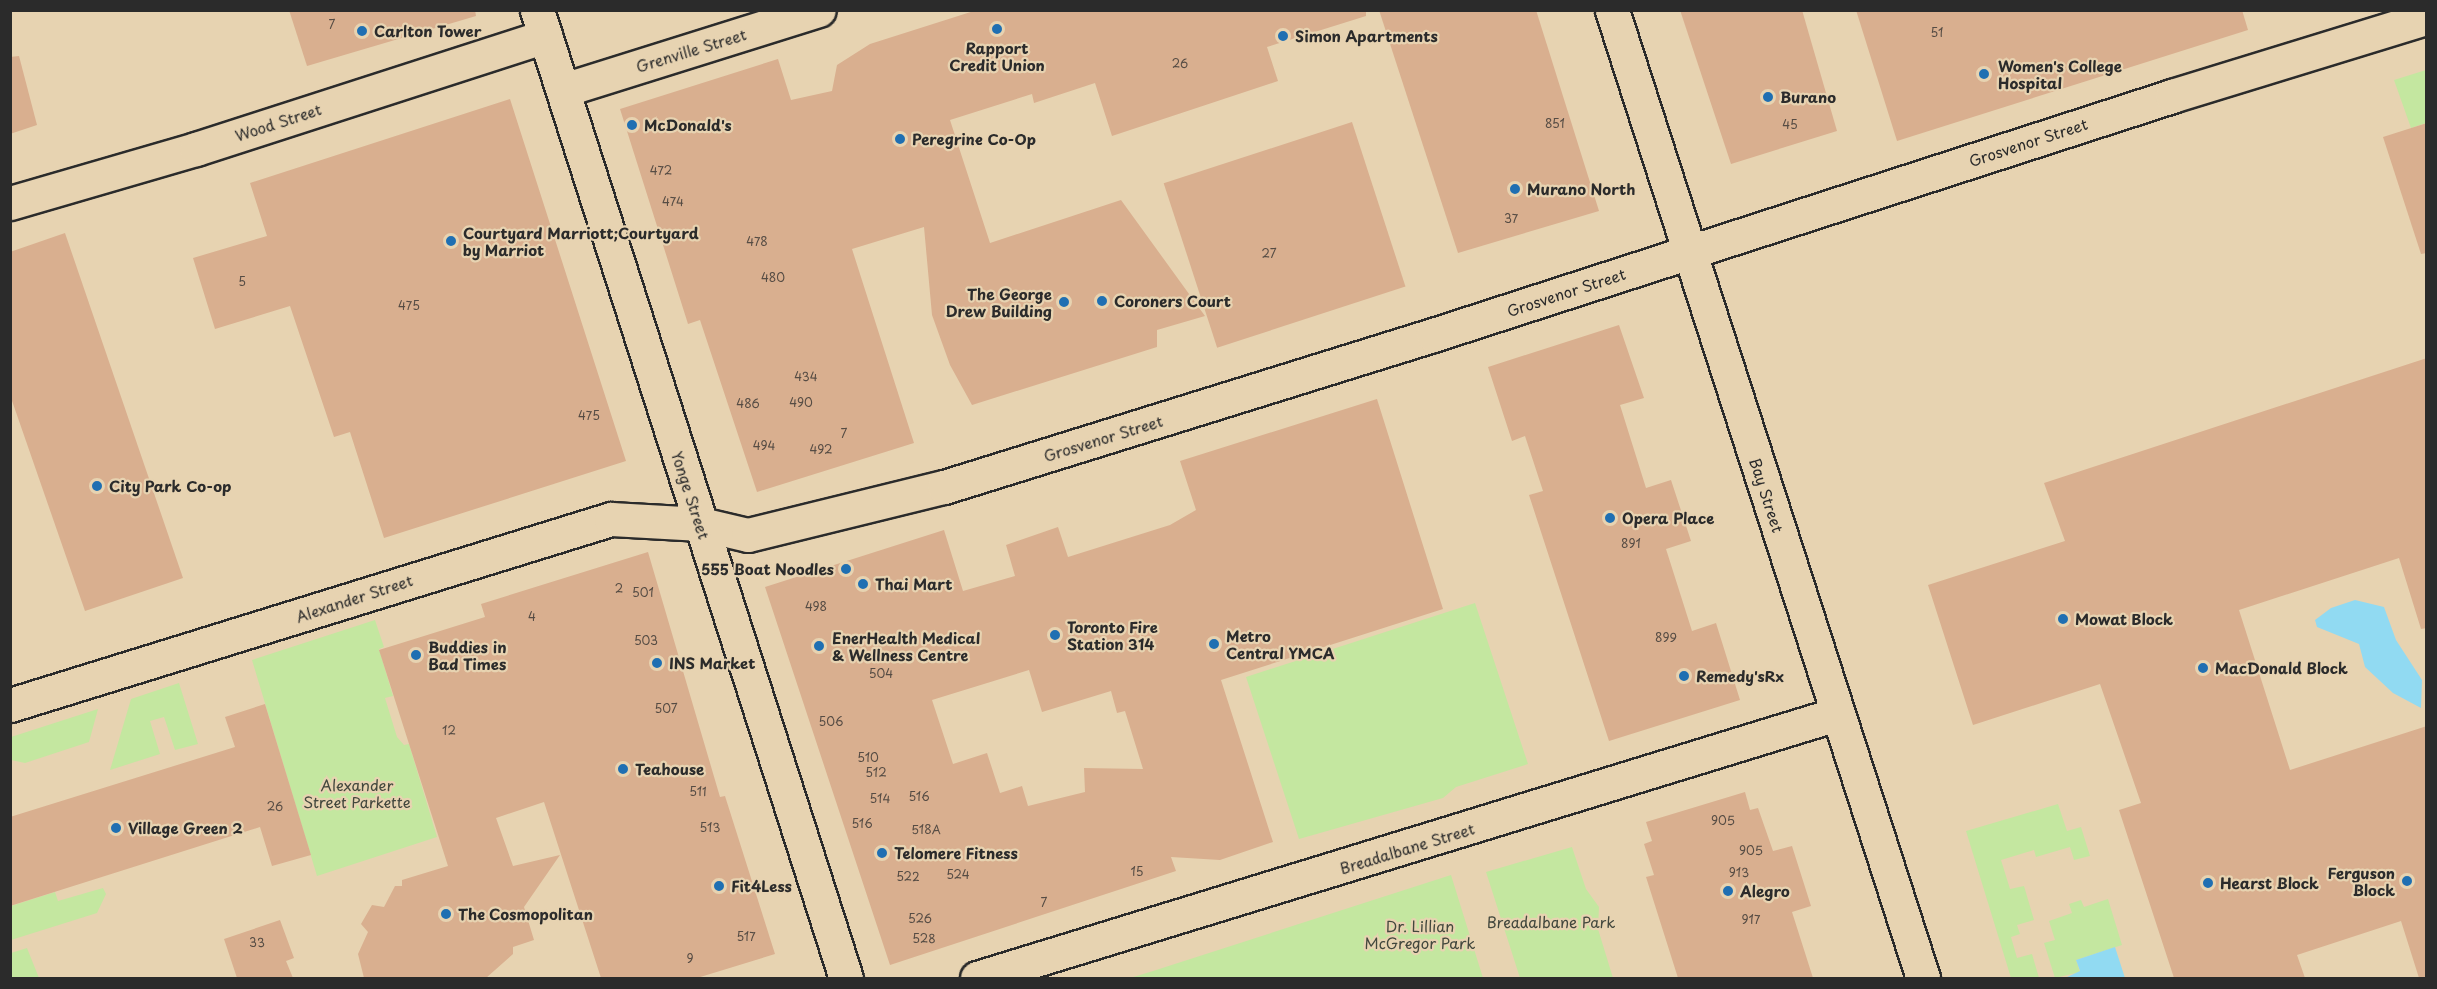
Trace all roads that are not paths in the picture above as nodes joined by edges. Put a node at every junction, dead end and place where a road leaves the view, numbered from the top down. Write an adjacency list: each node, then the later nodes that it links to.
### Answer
1 (819, 10): 5 (street, Grenville Street)
2 (1612, 10): 7 (street, Bay Street)
3 (2427, 18): 7 (street, Grosvenor Street)
4 (541, 23): 5 (street, Yonge Street); 6 (street, Wood Street)
5 (563, 90): 8 (street, Yonge Street)
6 (10, 203)
7 (1690, 253): 8 (street, Grosvenor Street); 10 (street, Bay Street)
8 (700, 524): 9 (street, Alexander Street); 11 (street, Yonge Street)
9 (10, 705)
10 (1837, 714): 12 (street, Breadalbane Street); 13 (street, Bay Street)
11 (846, 978)
12 (977, 978)
13 (1923, 978)

